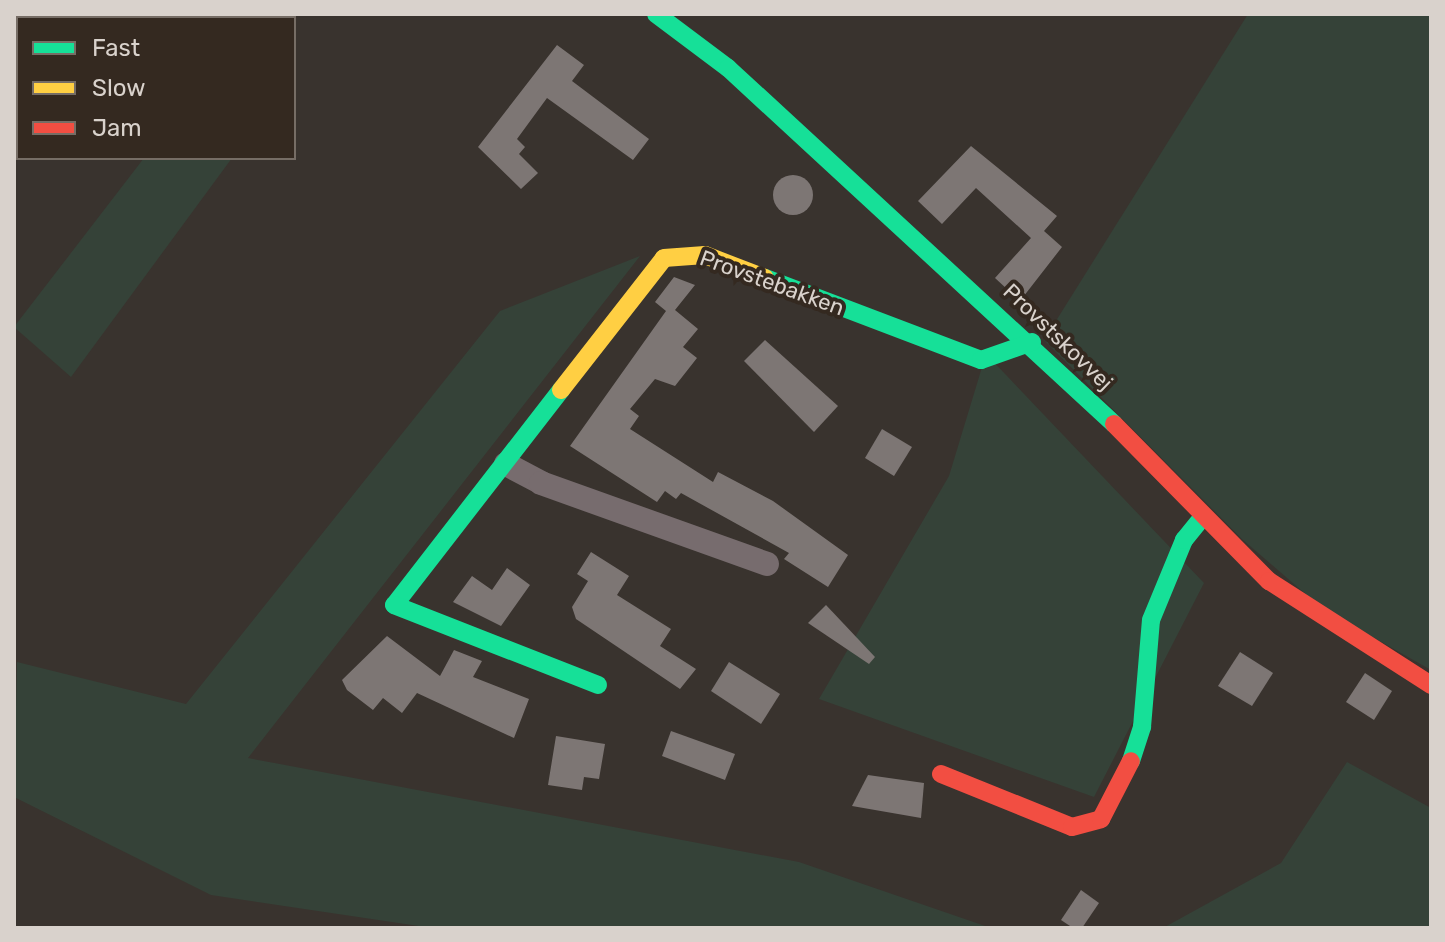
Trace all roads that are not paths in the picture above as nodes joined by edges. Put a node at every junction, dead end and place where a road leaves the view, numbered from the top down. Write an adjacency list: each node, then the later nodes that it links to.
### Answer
1 (656, 14): 2 (street, Provstskovvej)
2 (1032, 342): 3 (street, Provstebakken); 4 (street, Provstskovvej)
3 (506, 464): 5 (street); 6 (street, Provstebakken)
4 (1202, 518): 7 (street, Provstskovvej); 8 (street)
5 (767, 564)
6 (598, 685)
7 (1431, 685)
8 (941, 774)

